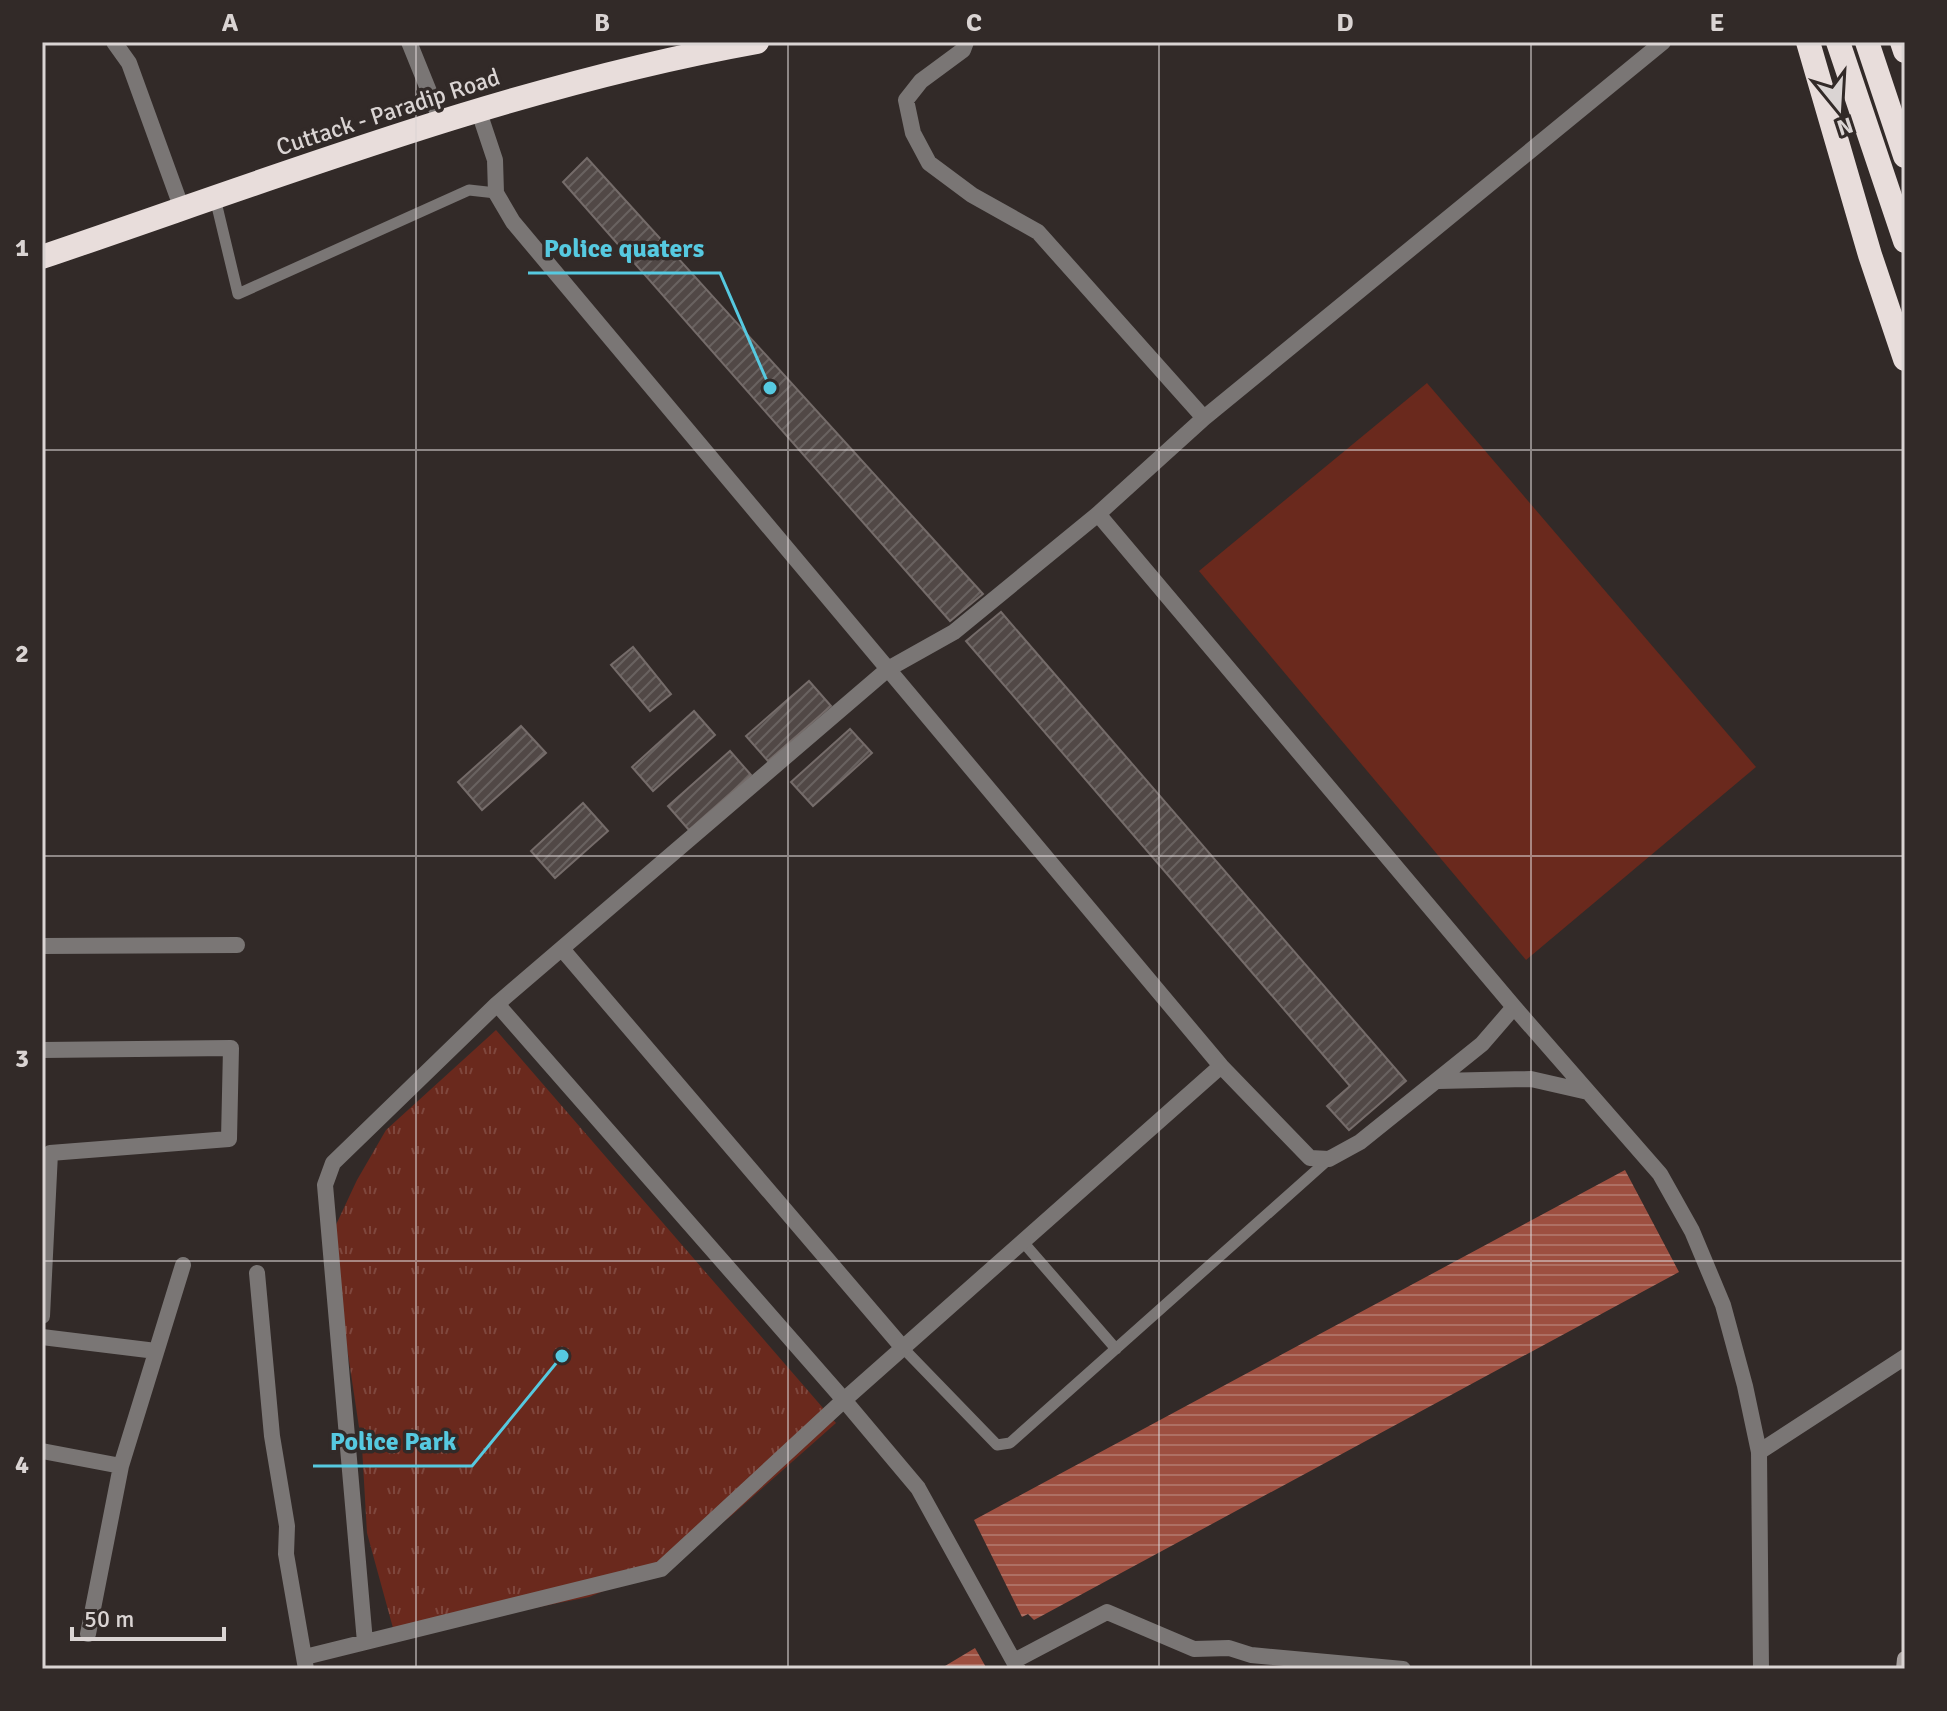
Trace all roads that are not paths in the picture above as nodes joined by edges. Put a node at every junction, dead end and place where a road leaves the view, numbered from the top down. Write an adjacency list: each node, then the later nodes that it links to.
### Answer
1 (114, 42): 18 (street)
2 (409, 42): 13 (street)
3 (757, 42): 12 (highway, Cuttack - Paradip Road)
4 (966, 42): 22 (street)
5 (1663, 42): 22 (street)
6 (1808, 42): 21 (highway)
7 (1838, 42): 19 (highway)
8 (1867, 42): 15 (highway)
9 (1874, 42): 14 (street)
10 (1902, 42): 11 (highway)
11 (1905, 51)
12 (478, 109): 13 (highway, Cuttack - Paradip Road); 16 (street)
13 (441, 121): 17 (highway, Cuttack - Paradip Road)
14 (1905, 144)
15 (1905, 156)
16 (496, 193): 17 (lane); 24 (street)
17 (215, 198): 18 (highway, Cuttack - Paradip Road)
18 (182, 209): 20 (highway, Cuttack - Paradip Road)
19 (1905, 241)
20 (42, 257)
21 (1905, 359)
22 (1204, 418): 23 (street)
23 (1098, 514): 24 (street); 29 (street)
24 (888, 669): 27 (street); 31 (street)
25 (237, 945): 26 (street)
26 (42, 946)
27 (562, 949): 28 (street); 40 (street)
28 (497, 1004): 44 (street); 49 (street)
29 (1514, 1007): 32 (street); 33 (street)
30 (42, 1050): 38 (street)
31 (1221, 1066): 34 (street); 35 (street)
32 (1438, 1081): 33 (street); 34 (street)
33 (1588, 1092): 46 (street)
34 (1329, 1159): 41 (lane)
35 (1023, 1242): 40 (street); 41 (lane)
36 (183, 1265): 42 (street)
37 (257, 1273): 51 (street)
38 (42, 1316)
39 (42, 1337): 42 (street)
40 (903, 1348): 41 (lane); 44 (street)
41 (1116, 1349)
42 (156, 1351): 47 (street)
43 (1905, 1357): 46 (street)
44 (844, 1400): 49 (street); 52 (street)
45 (42, 1451): 47 (street)
46 (1759, 1452): 54 (street)
47 (121, 1466): 48 (street)
48 (88, 1634)
49 (365, 1642): 51 (street)
50 (1905, 1659): 55 (street)
51 (305, 1663)
52 (1016, 1665): 53 (street)
53 (1403, 1669)
54 (1761, 1669)
55 (1904, 1669)

